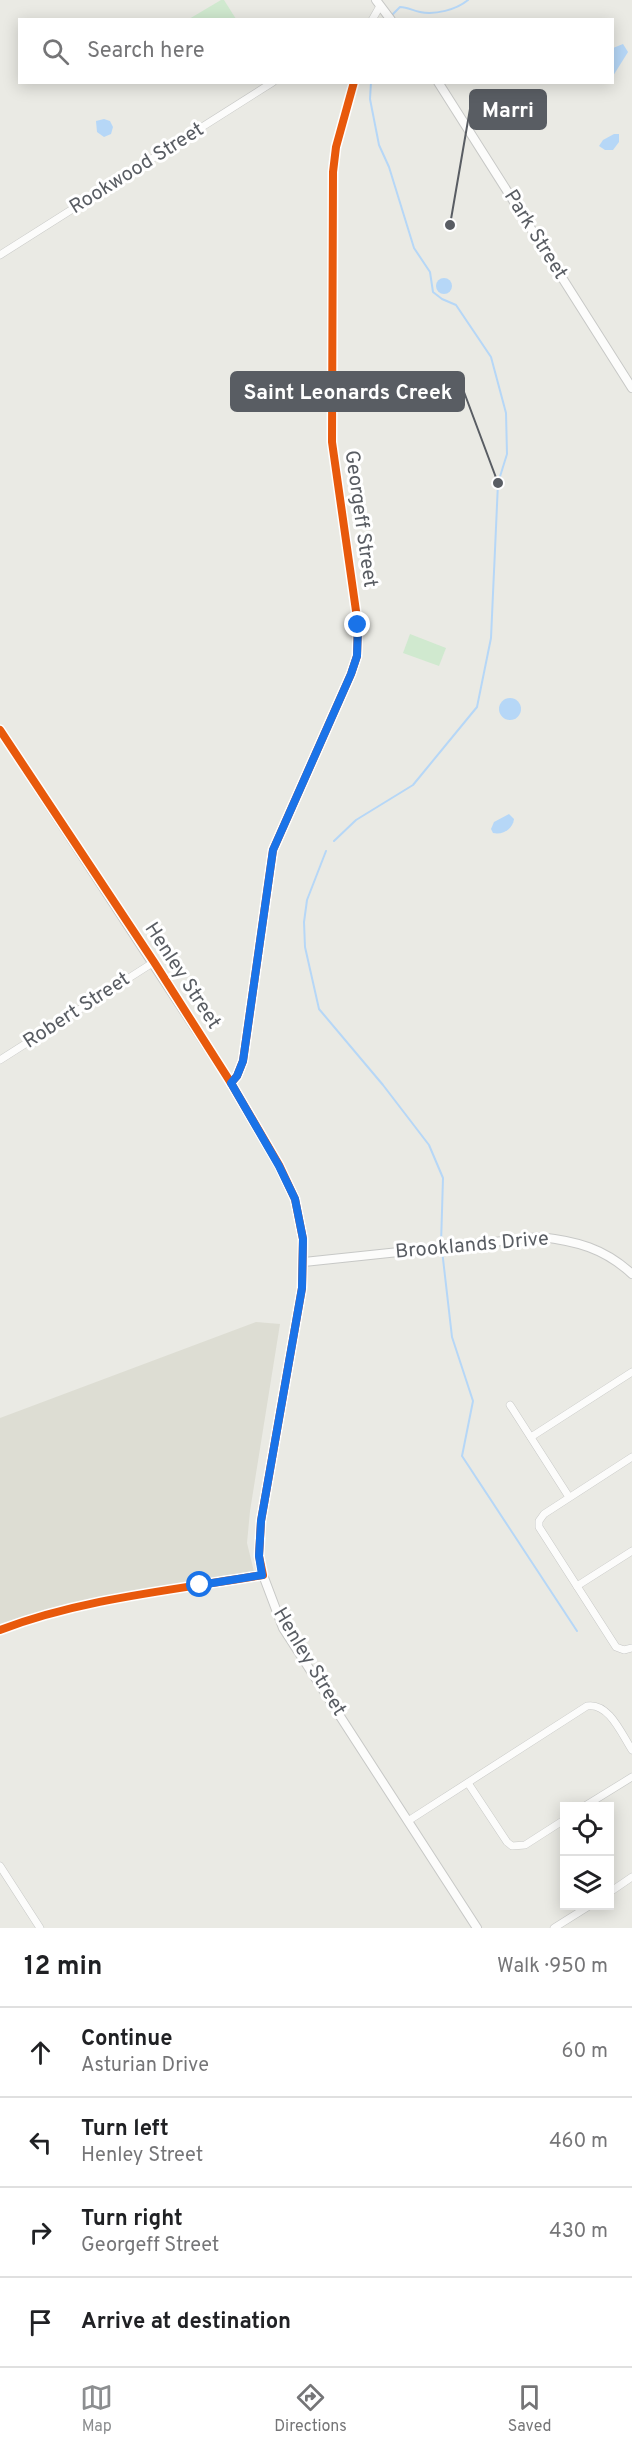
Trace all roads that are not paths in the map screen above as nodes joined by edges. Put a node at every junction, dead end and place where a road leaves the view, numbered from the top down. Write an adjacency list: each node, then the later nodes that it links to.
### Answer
1 (378, 3): 2 (street); 3 (street)
2 (373, 18)
3 (389, 18)
4 (270, 84): 7 (street, Rookwood Street)
5 (353, 84): 12 (street, Georgeff Street)
6 (439, 84): 8 (street, Park Street)
7 (0, 255)
8 (631, 386)
9 (0, 730): 10 (street, Henley Street)
10 (154, 962): 11 (street, Robert Street); 12 (street, Henley Street)
11 (0, 1060)
12 (231, 1083): 13 (street, Henley Street)
13 (303, 1262): 14 (street, Brooklands Drive); 21 (street, Henley Street)
14 (632, 1274)
15 (632, 1372): 17 (street)
16 (510, 1405): 17 (street)
17 (531, 1437): 19 (street)
18 (632, 1457): 19 (street)
19 (569, 1497): 22 (street)
20 (632, 1551): 22 (street)
21 (262, 1575): 23 (street); 29 (street, Henley Street)
22 (577, 1586): 24 (street)
23 (0, 1630)
24 (632, 1648)
25 (632, 1750): 27 (street)
26 (632, 1777): 28 (street)
27 (468, 1783): 29 (street); 30 (street)
28 (591, 1802)
29 (408, 1821): 36 (street, Henley Street)
30 (560, 1823)
31 (0, 1866): 35 (street)
32 (632, 1877): 33 (street)
33 (614, 1889)
34 (581, 1910): 37 (street)
35 (40, 1928)
36 (477, 1928)
37 (554, 1928)

